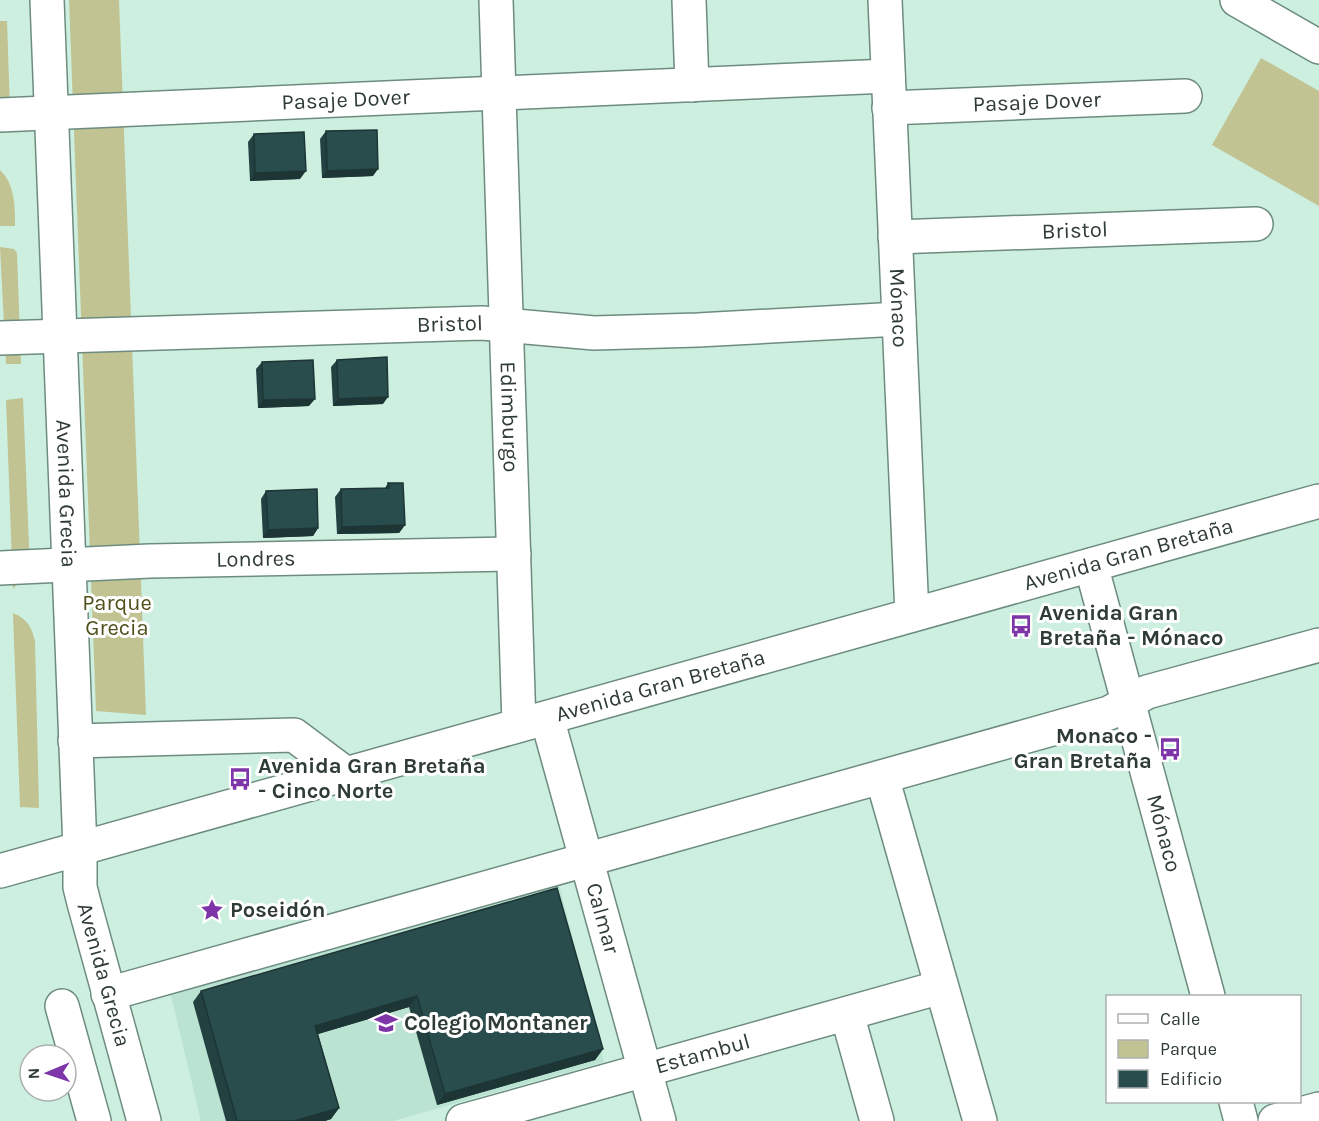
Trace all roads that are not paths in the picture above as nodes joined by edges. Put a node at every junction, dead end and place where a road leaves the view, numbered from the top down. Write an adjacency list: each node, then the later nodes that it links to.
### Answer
1 (47, 0): 11 (street, Avenida Grecia)
2 (496, 0): 9 (street, Edimburgo)
3 (689, 0): 7 (street)
4 (885, 0): 8 (street, Mónaco)
5 (1237, 0): 6 (street)
6 (1319, 47)
7 (692, 85): 8 (street, Pasaje Dover); 9 (street, Pasaje Dover)
8 (889, 92): 10 (street, Pasaje Dover); 14 (street, Mónaco)
9 (498, 93): 11 (street, Pasaje Dover); 16 (street, Edimburgo)
10 (1185, 96)
11 (51, 112): 12 (street, Pasaje Dover); 17 (street, Avenida Grecia)
12 (0, 115)
13 (1256, 224): 14 (street, Bristol)
14 (895, 237): 15 (street, Mónaco)
15 (899, 319): 16 (street, Bristol); 24 (street, Mónaco)
16 (506, 324): 17 (street, Bristol); 20 (street, Edimburgo)
17 (60, 335): 18 (street, Bristol); 21 (street, Avenida Grecia)
18 (0, 338)
19 (1319, 501): 22 (street, Avenida Gran Bretaña)
20 (514, 554): 21 (street, Londres); 27 (street, Edimburgo)
21 (69, 565): 23 (street, Londres); 28 (street, Avenida Grecia)
22 (1091, 565): 24 (street, Avenida Gran Bretaña); 26 (street, Mónaco)
23 (0, 568)
24 (912, 615): 27 (street, Avenida Gran Bretaña)
25 (1319, 645): 26 (street)
26 (1128, 703): 30 (street); 36 (street, Mónaco)
27 (533, 722): 29 (street, Avenida Gran Bretaña); 32 (street, Calmar)
28 (75, 741): 29 (street); 31 (street, Avenida Grecia)
29 (346, 774): 31 (street, Avenida Gran Bretaña)
30 (882, 777): 32 (street); 34 (street)
31 (80, 849): 33 (street, Avenida Gran Bretaña); 35 (street, Avenida Grecia)
32 (586, 860): 35 (street); 41 (street, Calmar)
33 (0, 871)
34 (941, 987): 38 (street, Estambul); 49 (street)
35 (108, 994): 39 (street, Avenida Grecia)
36 (1208, 995)
37 (62, 1006): 40 (street)
38 (847, 1014): 41 (street, Estambul); 48 (street)
39 (125, 1054): 40 (street); 45 (street, Avenida Grecia)
40 (79, 1067): 44 (street)
41 (645, 1070): 46 (street, Estambul); 47 (street, Calmar)
42 (1236, 1103): 50 (street)
43 (1319, 1108): 51 (street)
44 (94, 1121)
45 (144, 1121)
46 (463, 1121)
47 (658, 1121)
48 (877, 1121)
49 (980, 1121)
50 (1241, 1121)
51 (1275, 1121)

